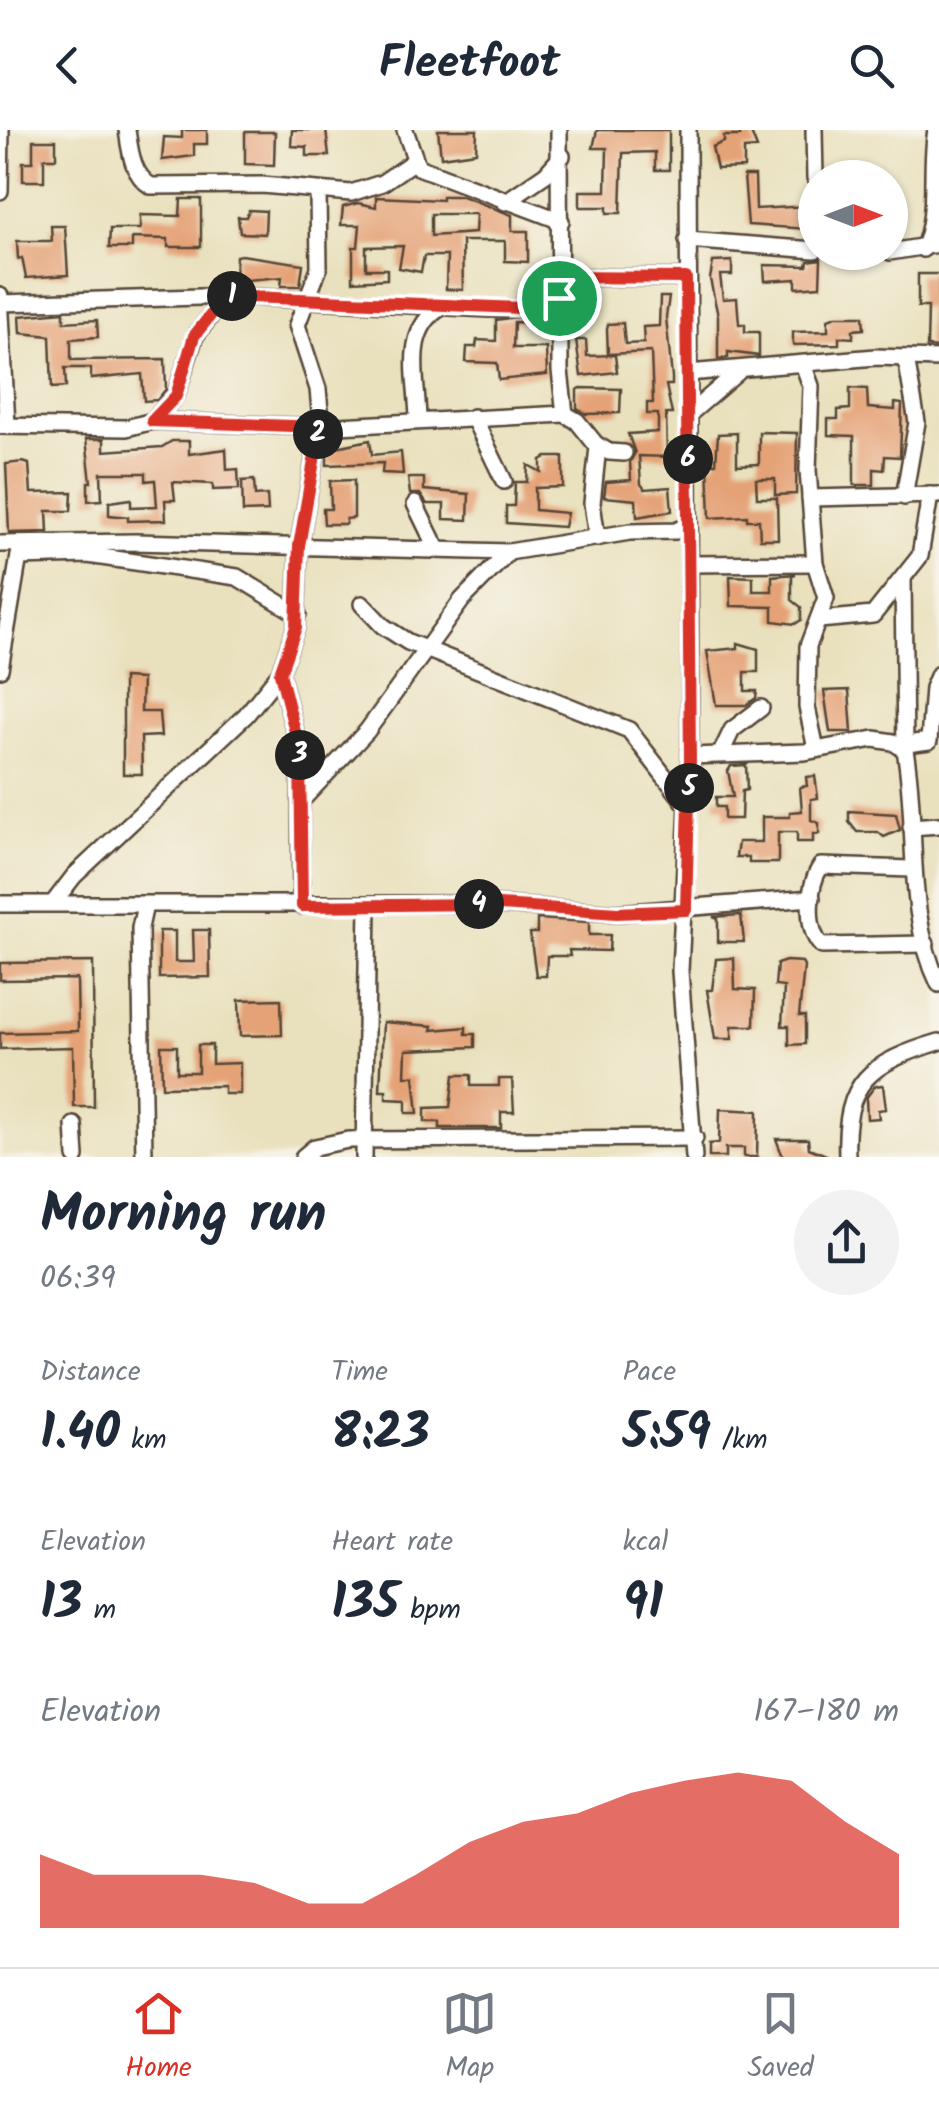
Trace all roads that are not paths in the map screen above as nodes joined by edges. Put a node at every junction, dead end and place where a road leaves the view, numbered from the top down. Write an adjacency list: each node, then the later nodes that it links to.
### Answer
1 (2, 130): 11 (street)
2 (127, 130): 12 (street)
3 (405, 130): 10 (street)
4 (559, 130): 8 (street)
5 (688, 130): 16 (street)
6 (814, 130): 9 (street)
7 (936, 130): 14 (street)
8 (562, 156): 13 (street); 15 (street)
9 (815, 160)
10 (414, 161): 12 (street); 13 (street)
11 (0, 191)
12 (318, 192): 22 (street)
13 (505, 202): 15 (street)
14 (938, 210): 17 (street)
15 (561, 221): 19 (street)
16 (687, 240): 18 (street); 20 (street)
17 (931, 246)
18 (798, 249)
19 (560, 277): 20 (street); 23 (street)
20 (686, 278): 30 (street)
21 (226, 296): 22 (street); 24 (street); 34 (street)
22 (306, 297): 25 (street); 37 (street)
23 (559, 298): 25 (street); 31 (street)
24 (0, 299): 36 (street)
25 (442, 307): 35 (street)
26 (906, 358): 27 (street); 28 (street); 42 (street)
27 (939, 359)
28 (802, 364): 29 (street); 43 (street)
29 (740, 371): 30 (street); 32 (street)
30 (688, 374): 32 (street)
31 (565, 414): 33 (street); 38 (street)
32 (688, 414): 45 (street)
33 (473, 417): 35 (street); 40 (street)
34 (152, 421): 36 (street); 37 (street)
35 (418, 421): 37 (street)
36 (4, 426)
37 (320, 427): 48 (street)
38 (597, 445): 39 (street); 46 (street)
39 (624, 453)
40 (504, 482)
41 (935, 495): 42 (street); 53 (street)
42 (904, 497): 43 (street)
43 (810, 498): 55 (street)
44 (415, 504): 50 (street)
45 (689, 524): 46 (street); 54 (street)
46 (597, 538): 52 (street)
47 (0, 544): 51 (street)
48 (299, 546): 50 (street); 51 (street); 58 (street)
49 (939, 548): 53 (street)
50 (438, 549): 52 (street)
51 (20, 551): 58 (street); 61 (street)
52 (509, 552): 60 (street)
53 (920, 556): 56 (street)
54 (689, 564): 55 (street); 68 (street)
55 (815, 564): 59 (street)
56 (903, 578): 59 (street); 65 (street)
57 (362, 604): 60 (street)
58 (298, 614): 62 (street)
59 (819, 620): 66 (street)
60 (424, 649): 69 (street); 70 (street)
61 (0, 670)
62 (280, 673): 69 (street); 75 (street)
63 (939, 674): 65 (street)
64 (761, 708): 67 (street)
65 (906, 747): 66 (street); 72 (street)
66 (816, 749): 67 (street)
67 (721, 753): 68 (street)
68 (690, 756): 80 (street)
69 (301, 802): 78 (street)
70 (686, 804)
71 (939, 826): 72 (street)
72 (912, 827): 73 (street)
73 (911, 869): 74 (street); 81 (street)
74 (812, 898): 80 (street); 81 (street)
75 (54, 902): 76 (street); 77 (street)
76 (0, 904)
77 (145, 905): 78 (street); 88 (street)
78 (302, 906): 79 (street)
79 (368, 906): 80 (street); 86 (street)
80 (686, 910): 85 (street)
81 (926, 944): 82 (street)
82 (939, 984)
83 (939, 1042): 92 (street)
84 (74, 1125): 87 (street)
85 (695, 1138): 86 (street); 91 (street)
86 (363, 1140): 89 (street); 90 (street)
87 (76, 1157)
88 (144, 1157)
89 (302, 1157)
90 (364, 1157)
91 (694, 1157)
92 (847, 1157)

